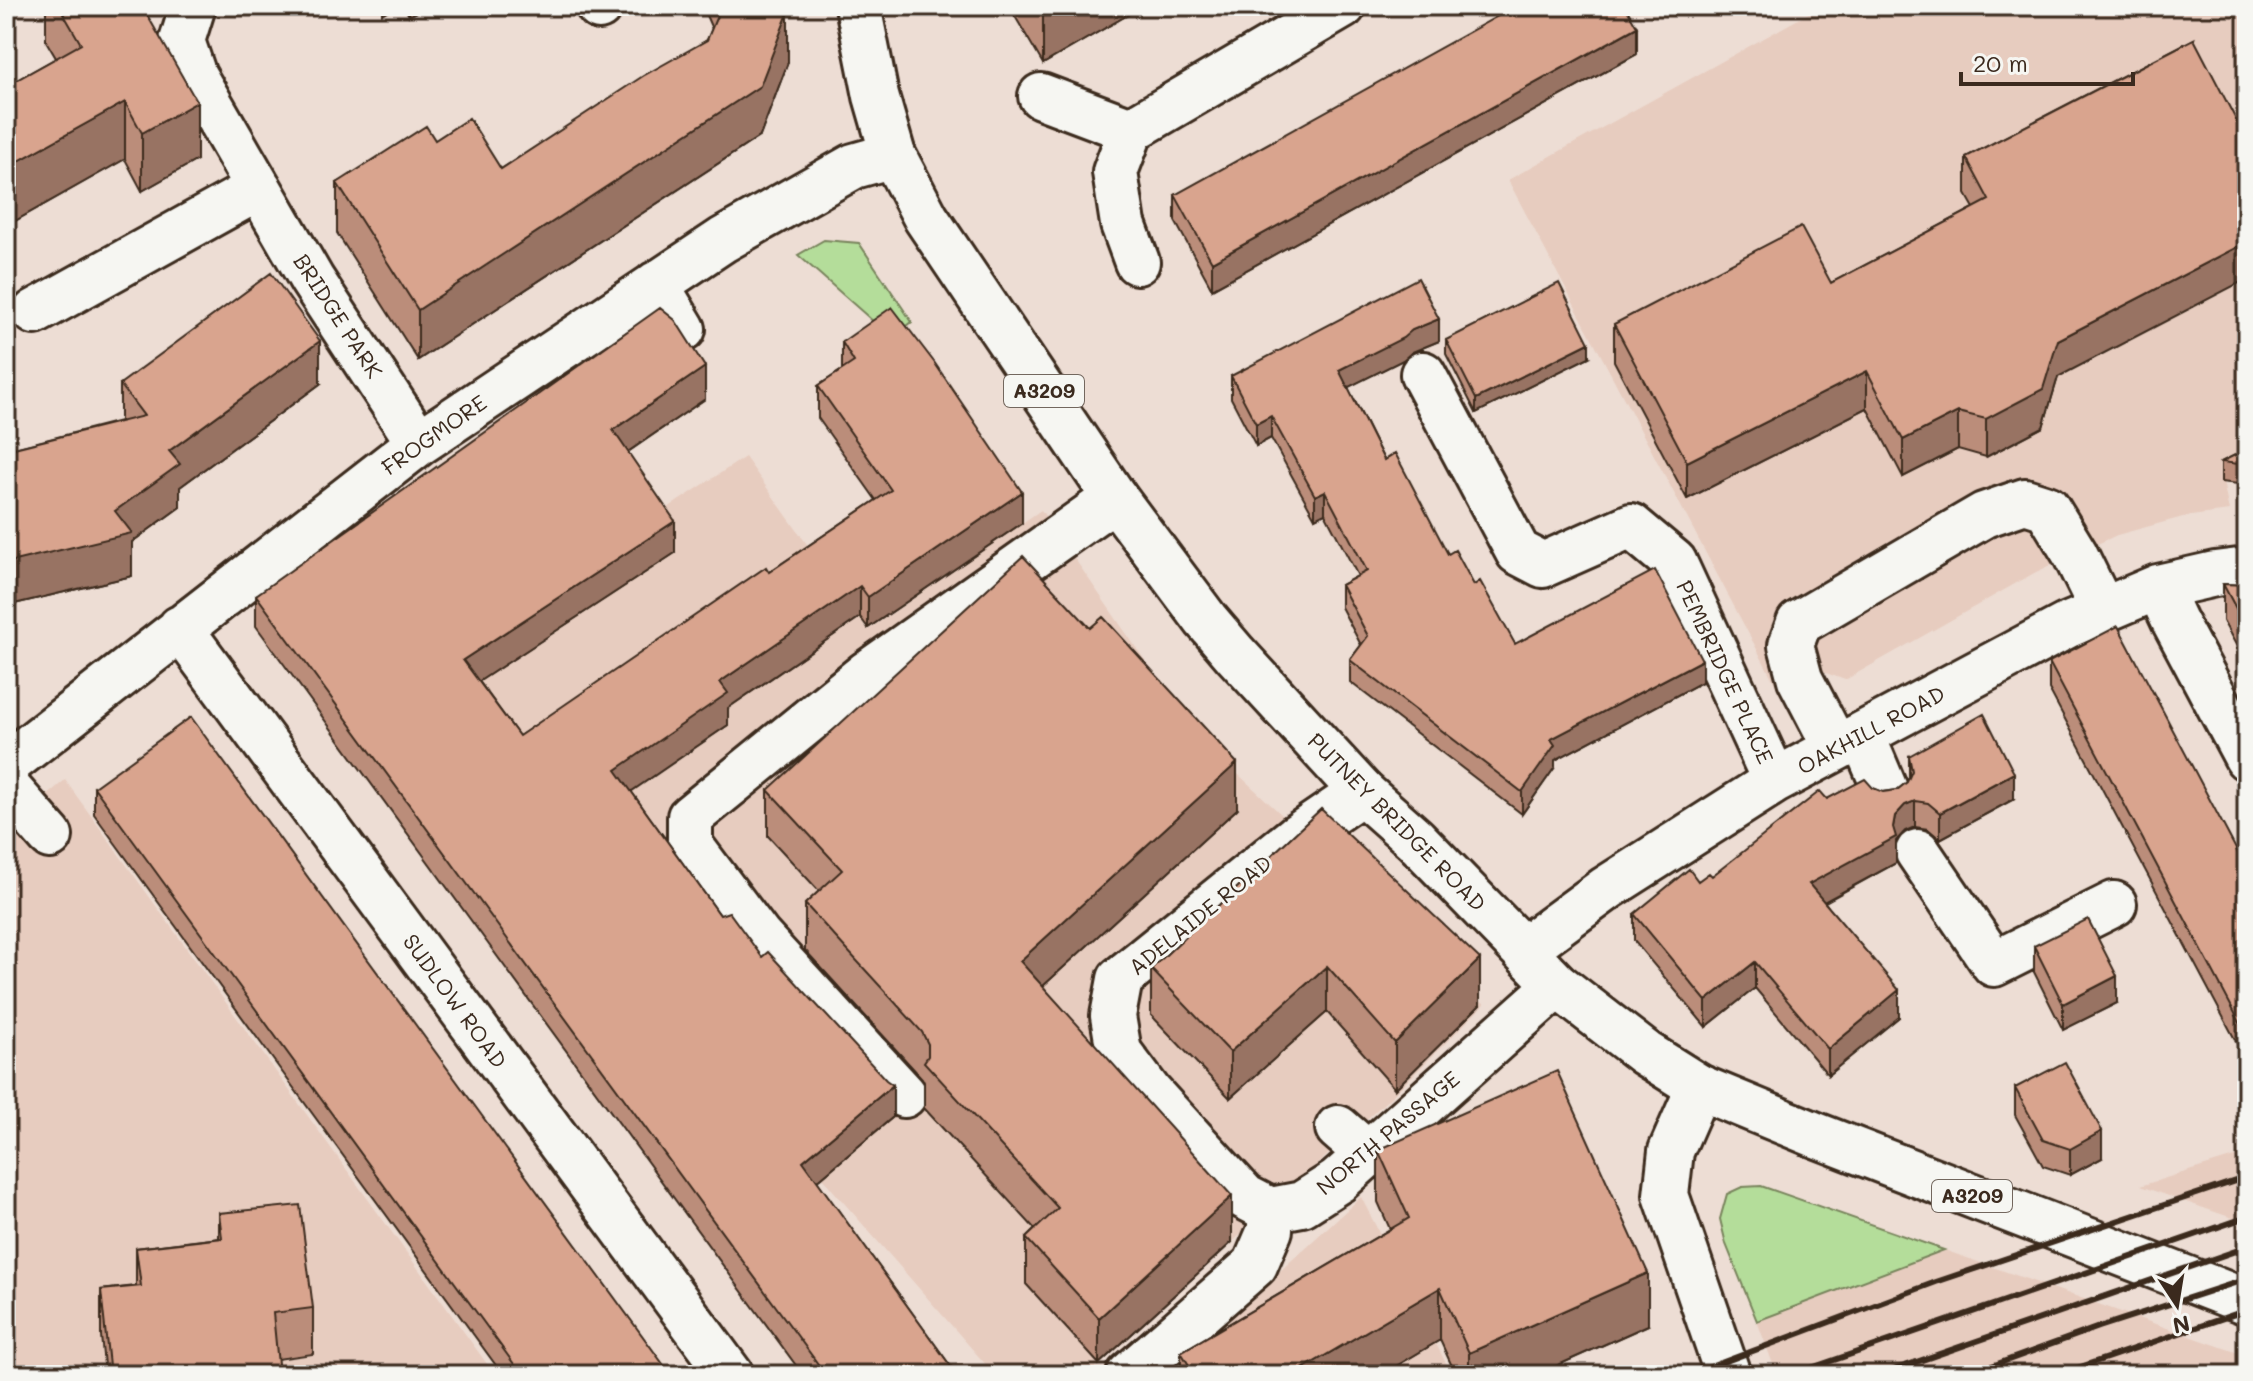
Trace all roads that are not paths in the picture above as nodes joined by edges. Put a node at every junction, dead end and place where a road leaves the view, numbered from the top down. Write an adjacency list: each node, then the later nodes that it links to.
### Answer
1 (193, 6): 7 (street, BRIDGE PARK)
2 (858, 6): 6 (street, PUTNEY BRIDGE ROAD / A3209)
3 (1343, 6): 5 (street)
4 (1041, 96): 5 (street)
5 (1131, 130): 8 (street)
6 (893, 155): 9 (street, FROGMORE); 14 (street, PUTNEY BRIDGE ROAD / A3209)
7 (259, 188): 10 (street); 13 (street, BRIDGE PARK)
8 (1137, 262)
9 (656, 284): 11 (street); 13 (street, FROGMORE)
10 (35, 312)
11 (683, 329)
12 (1423, 374): 22 (street, PEMBRIDGE PLACE)
13 (419, 443): 18 (street, FROGMORE)
14 (1115, 498): 23 (street, PUTNEY BRIDGE ROAD / A3209); 31 (street)
15 (2247, 570): 16 (street, OAKHILL ROAD)
16 (2158, 587): 17 (street, OAKHILL ROAD); 20 (street)
17 (2102, 609): 19 (street, OAKHILL ROAD); 19 (street)
18 (180, 628): 21 (street, FROGMORE); 34 (street, SUDLOW ROAD)
19 (1849, 741): 22 (street, OAKHILL ROAD); 24 (street)
20 (2247, 758)
21 (8, 764): 25 (street)
22 (1775, 781): 28 (street, OAKHILL ROAD)
23 (1362, 792): 28 (street, PUTNEY BRIDGE ROAD / A3209); 32 (street, ADELAIDE ROAD)
24 (1887, 794)
25 (50, 836)
26 (1918, 852): 27 (street)
27 (2114, 904)
28 (1524, 949): 29 (street, PUTNEY BRIDGE ROAD / A3209)
29 (1557, 985): 30 (street, PUTNEY BRIDGE ROAD / A3209); 32 (street, NORTH PASSAGE)
30 (1699, 1087): 33 (street, PUTNEY BRIDGE ROAD / A3209); 36 (street)
31 (904, 1095)
32 (1270, 1210): 35 (street)
33 (2247, 1302)
34 (731, 1375)
35 (1129, 1375)
36 (1728, 1375)

